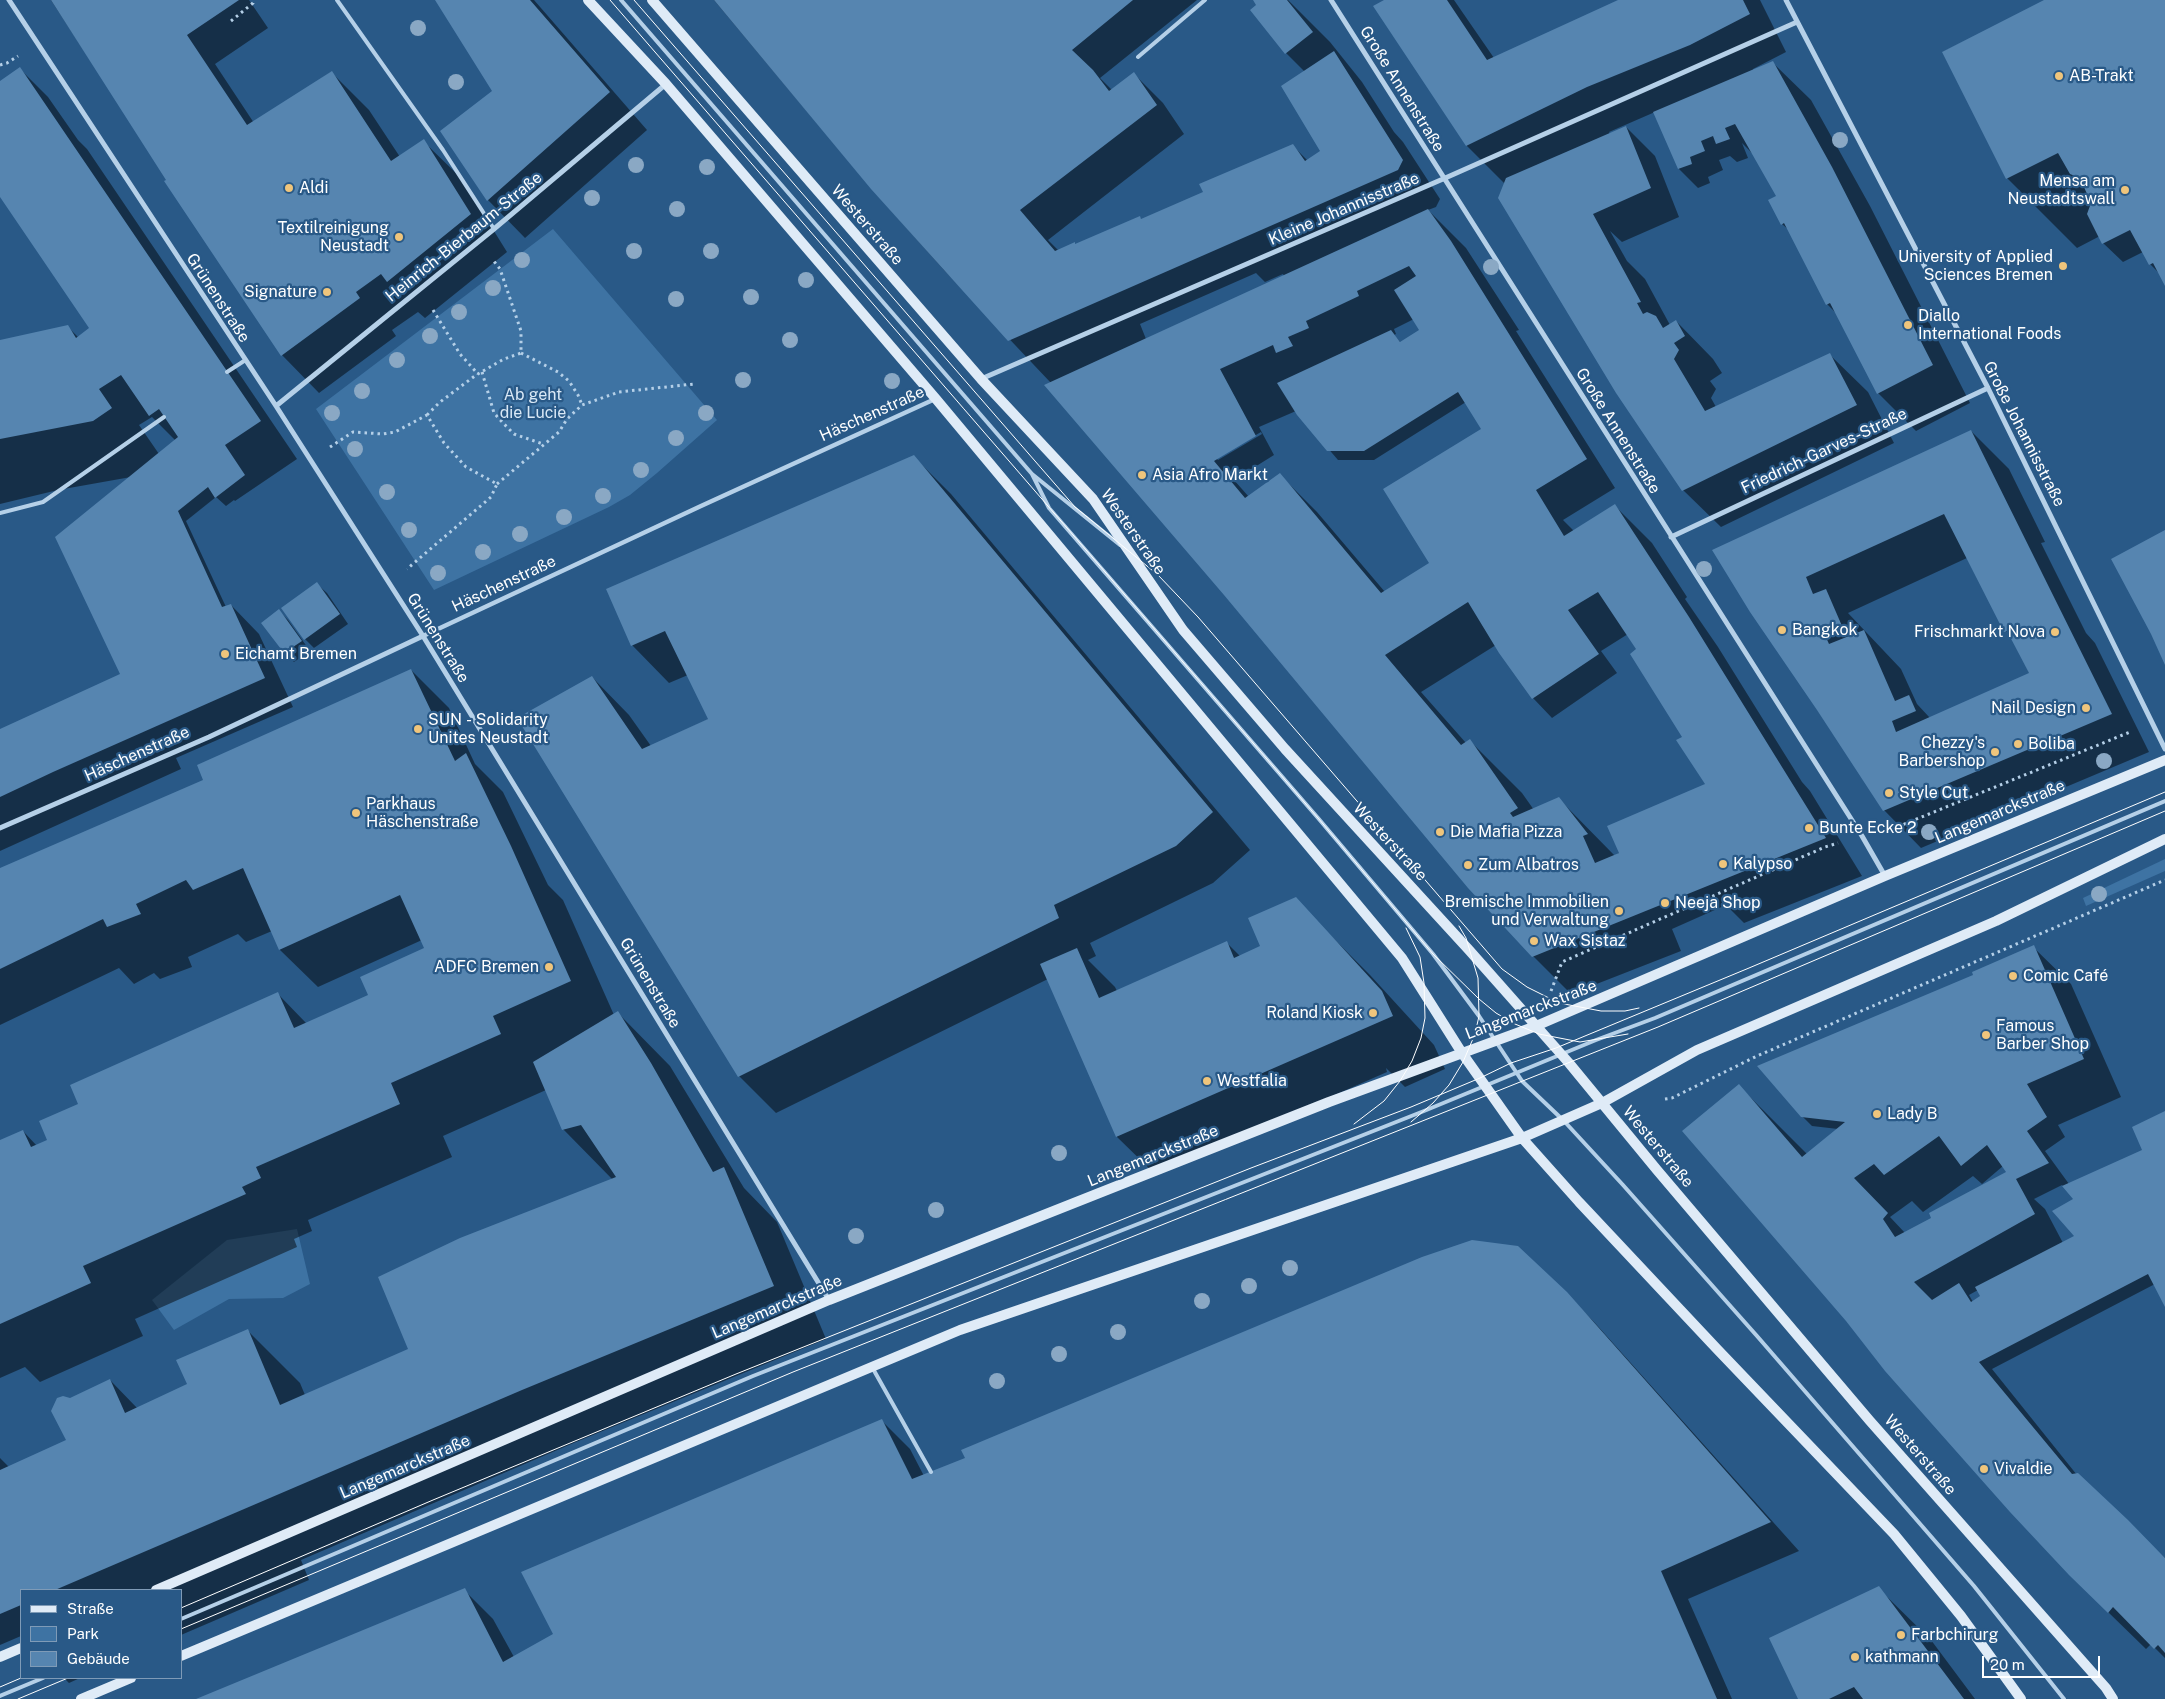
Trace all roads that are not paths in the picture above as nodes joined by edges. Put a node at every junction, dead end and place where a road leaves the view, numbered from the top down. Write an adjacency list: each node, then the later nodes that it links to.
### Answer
1 (9, 0): 14 (street, Grünenstraße)
2 (337, 0): 13 (lane)
3 (588, 0): 11 (main road)
4 (621, 0): 21 (lane)
5 (652, 0): 16 (main road, Westerstraße)
6 (1205, 0): 10 (lane)
7 (1331, 0): 12 (street, Große Annenstraße)
8 (1786, 0): 9 (street, Große Johannisstraße)
9 (1797, 22): 12 (street, Kleine Johannisstraße); 17 (street, Große Johannisstraße)
10 (1138, 57)
11 (666, 84): 13 (street, Heinrich-Bierbaum-Straße); 18 (main road)
12 (1443, 179): 16 (street, Kleine Johannisstraße); 23 (street, Große Annenstraße)
13 (494, 229): 19 (street, Heinrich-Bierbaum-Straße)
14 (244, 361): 15 (lane); 19 (street, Grünenstraße)
15 (228, 372)
16 (981, 380): 24 (main road, Westerstraße)
17 (1988, 388): 23 (street, Friedrich-Garves-Straße); 26 (street, Große Johannisstraße)
18 (936, 399): 25 (street, Häschenstraße); 34 (main road)
19 (276, 406): 25 (street, Grünenstraße)
20 (164, 417): 22 (lane)
21 (1032, 474): 24 (lane); 33 (lane)
22 (0, 513)
23 (1671, 536): 31 (street, Große Annenstraße)
24 (1129, 553): 32 (main road, Westerstraße)
25 (423, 636): 29 (street, Häschenstraße); 41 (street, Grünenstraße)
26 (2165, 750)
27 (2165, 760): 31 (main road, Langemarckstraße)
28 (2165, 801): 35 (lane)
29 (0, 828)
30 (2165, 839): 38 (main road)
31 (1885, 876): 32 (main road, Langemarckstraße)
32 (1536, 1026): 33 (main road, Langemarckstraße); 35 (main road, Westerstraße)
33 (1495, 1040): 34 (main road, Langemarckstraße); 36 (lane)
34 (1462, 1052): 37 (main road); 41 (main road, Langemarckstraße)
35 (1561, 1054): 36 (lane); 38 (main road, Westerstraße)
36 (1516, 1072): 37 (lane); 39 (lane)
37 (1485, 1085): 40 (main road); 45 (lane)
38 (1602, 1103): 39 (main road); 55 (main road, Westerstraße)
39 (1564, 1121): 40 (main road); 54 (lane)
40 (1522, 1138): 42 (main road); 53 (main road)
41 (829, 1300): 44 (main road, Langemarckstraße)
42 (872, 1367): 43 (lane); 47 (main road)
43 (931, 1472)
44 (158, 1589)
45 (182, 1619)
46 (20, 1648): 48 (main road)
47 (182, 1656)
48 (0, 1657)
49 (41, 1679): 51 (lane)
50 (129, 1679): 52 (main road)
51 (0, 1696)
52 (80, 1699)
53 (2021, 1699)
54 (2064, 1699)
55 (2113, 1699)

